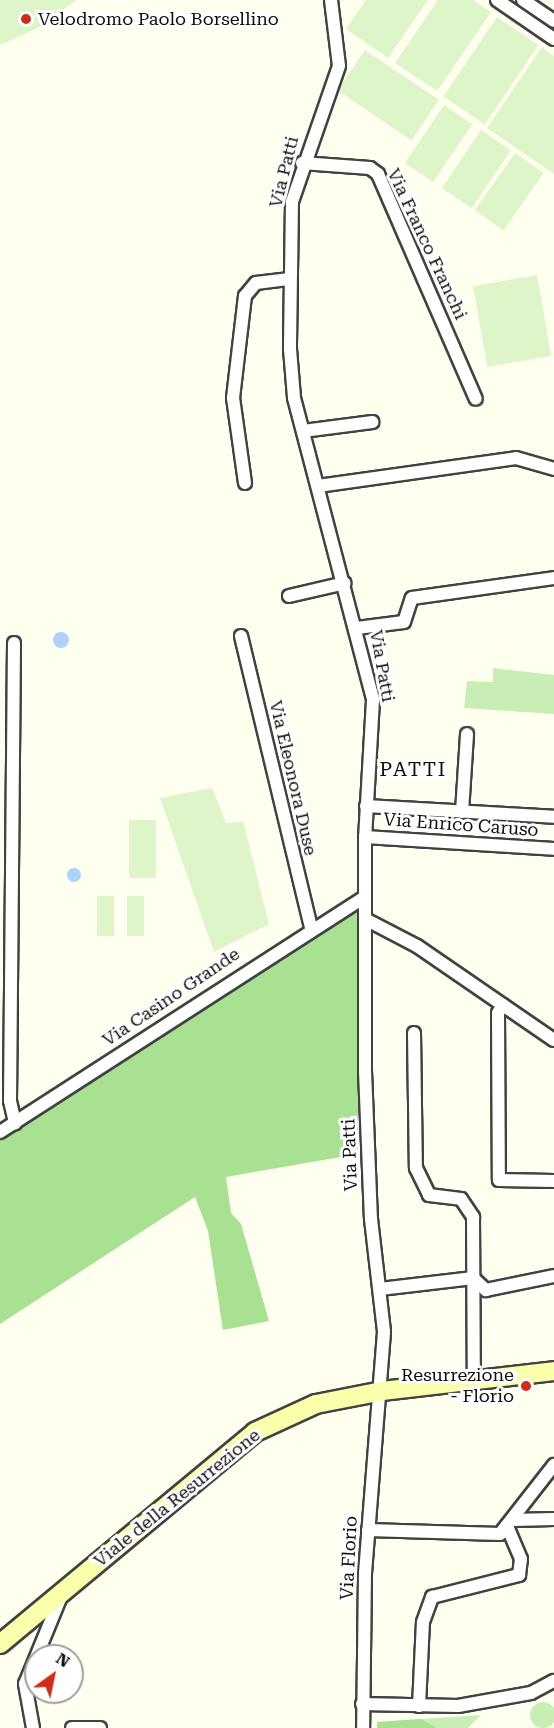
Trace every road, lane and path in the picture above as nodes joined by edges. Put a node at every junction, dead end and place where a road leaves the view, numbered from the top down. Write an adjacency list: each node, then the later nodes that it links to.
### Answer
1 (331, 0): 6 (street, Via Patti)
2 (497, 0): 5 (street)
3 (523, 0): 4 (street)
4 (554, 21)
5 (554, 39)
6 (302, 163): 7 (street, Via Patti); 8 (street, Via Franco Franchi)
7 (290, 279): 10 (street, Via Patti); 12 (street)
8 (476, 399)
9 (372, 422): 10 (street)
10 (303, 431): 13 (street, Via Patti)
11 (554, 469): 13 (street)
12 (245, 483)
13 (318, 486): 15 (street, Via Patti)
14 (554, 578): 17 (street)
15 (345, 583): 16 (street); 17 (street, Via Patti)
16 (289, 596)
17 (357, 628): 23 (street, Via Patti)
18 (241, 636): 30 (street, Via Eleonora Duse)
19 (14, 643): 21 (street)
20 (0, 718): 21 (street)
21 (14, 718): 31 (street)
22 (467, 734): 24 (street)
23 (366, 806): 24 (street); 26 (street, Via Patti)
24 (462, 812): 25 (street)
25 (554, 817)
26 (365, 837): 27 (street, Via Enrico Caruso); 28 (street, Via Patti)
27 (554, 849)
28 (364, 897): 29 (street, Via Patti); 30 (street, Via Casino Grande)
29 (367, 920): 32 (street); 40 (street, Via Patti)
30 (310, 928): 35 (street, Via Casino Grande)
31 (5, 968): 35 (street)
32 (502, 1005): 34 (street); 37 (street)
33 (414, 1033): 39 (street)
34 (554, 1040)
35 (15, 1123): 36 (street, Via Casino Grande)
36 (0, 1132)
37 (554, 1181)
38 (554, 1276): 39 (street)
39 (473, 1278): 40 (street); 42 (street)
40 (380, 1289): 43 (street, Via Patti)
41 (554, 1371): 42 (street, Viale della Resurrezione)
42 (474, 1381): 43 (street, Viale della Resurrezione)
43 (382, 1391): 47 (street, Via Florio); 48 (street, Viale della Resurrezione)
44 (554, 1465): 46 (street)
45 (554, 1519): 46 (street)
46 (510, 1523): 47 (street); 52 (street)
47 (368, 1530): 51 (street, Via Florio)
48 (63, 1590): 49 (street, Viale della Resurrezione); 53 (street)
49 (0, 1644)
50 (554, 1681): 52 (street)
51 (362, 1706): 52 (street); 56 (street, Via Florio)
52 (419, 1706)
53 (33, 1728)
54 (72, 1728): 55 (street)
55 (100, 1728)
56 (363, 1728)

